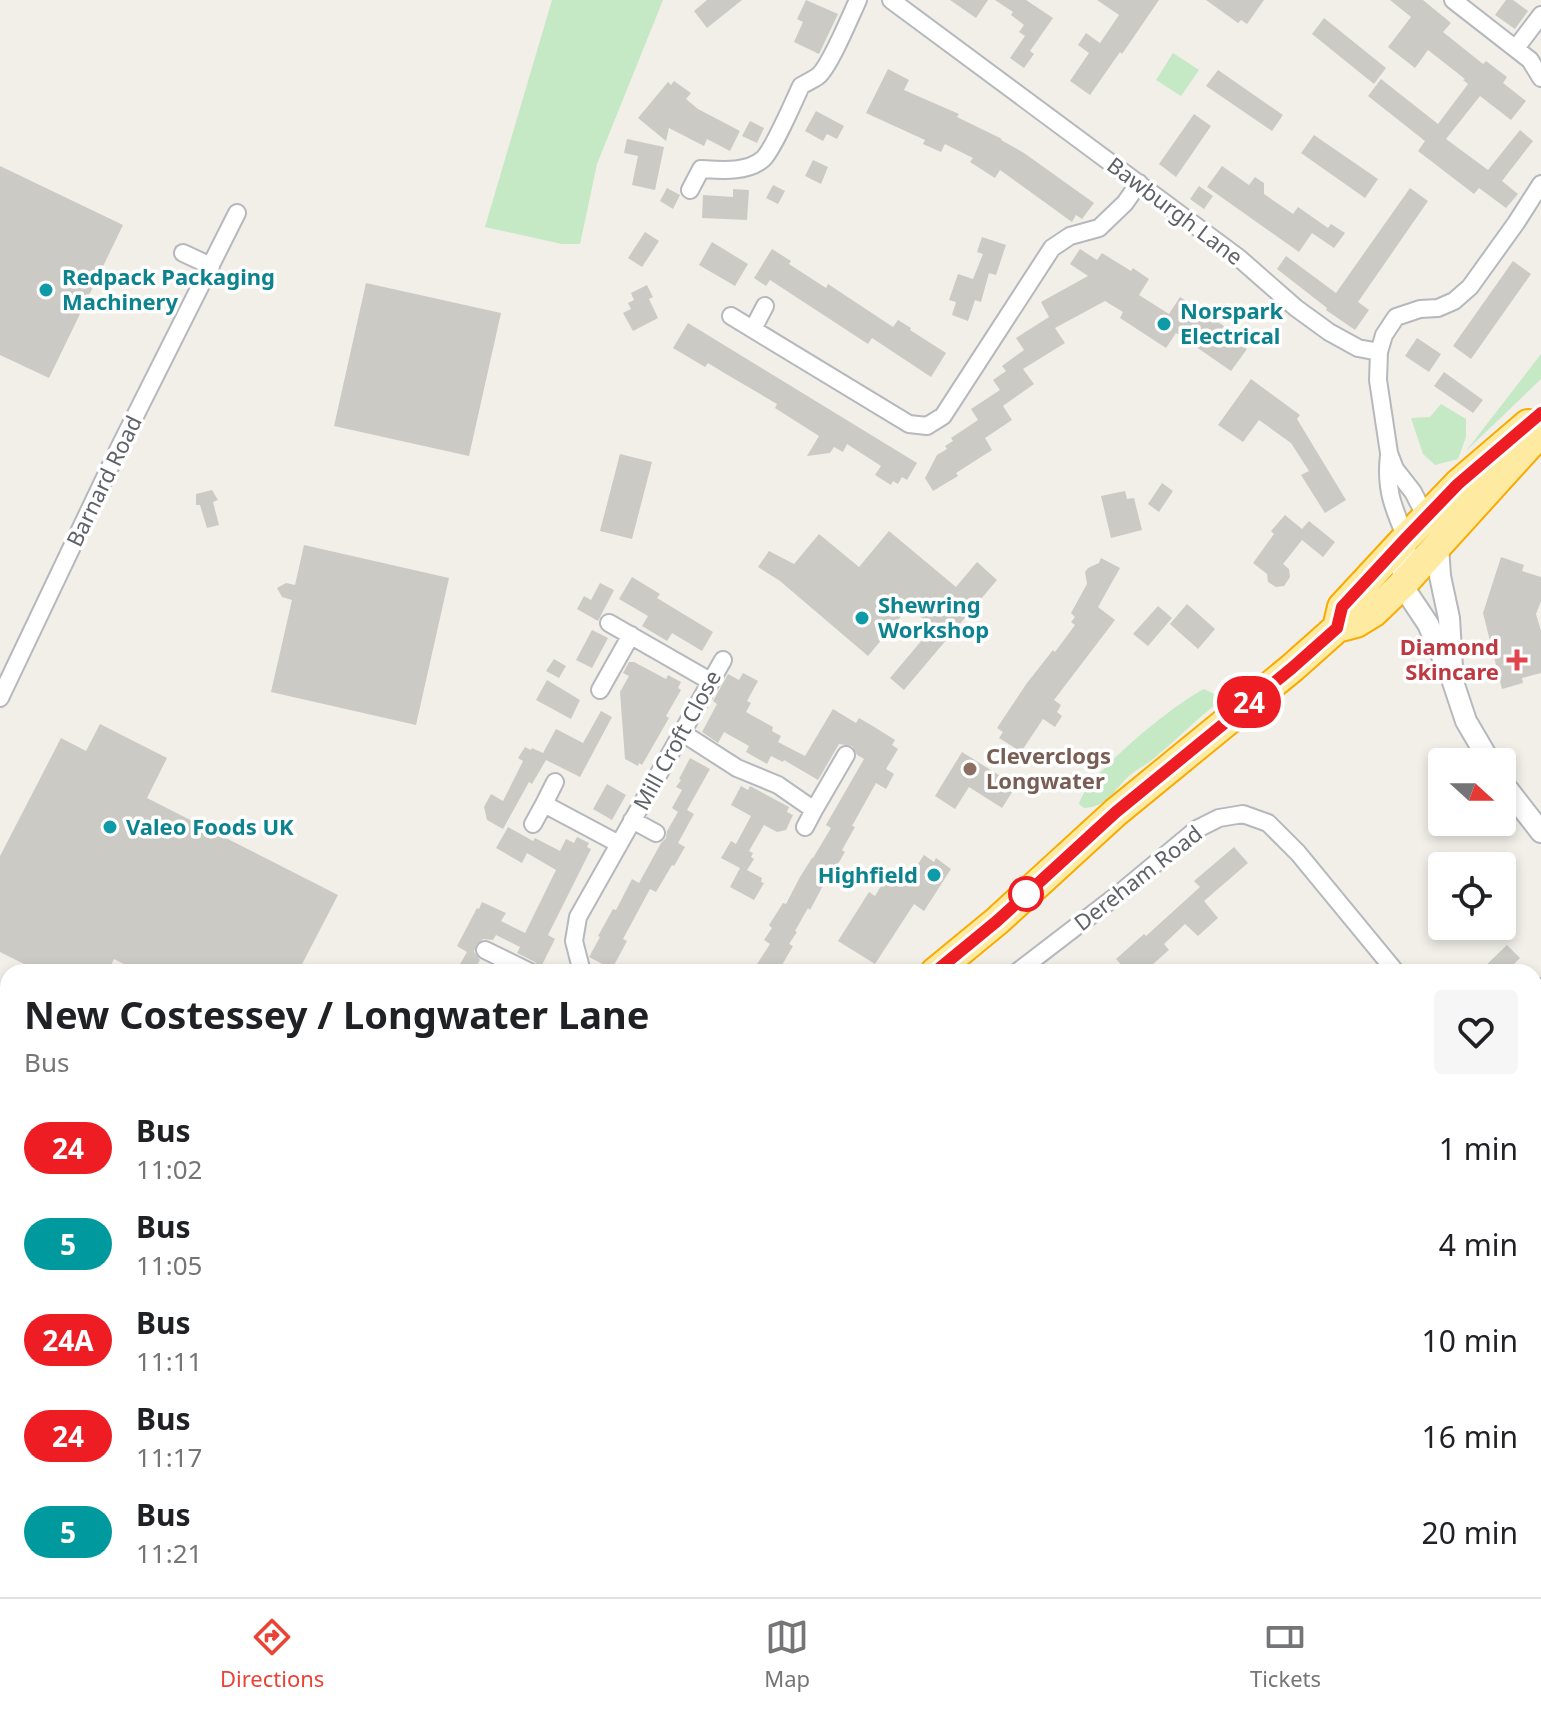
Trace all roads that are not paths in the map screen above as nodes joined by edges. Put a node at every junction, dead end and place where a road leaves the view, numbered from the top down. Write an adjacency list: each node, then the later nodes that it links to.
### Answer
1 (858, 0): 9 (street)
2 (891, 0): 7 (street, Bawburgh Lane)
3 (1453, 0): 5 (street)
4 (1541, 15): 5 (street)
5 (1516, 48): 6 (street)
6 (1541, 78)
7 (1139, 183): 15 (street); 16 (street, Bawburgh Lane)
8 (1541, 184): 16 (street)
9 (690, 190)
10 (237, 213): 12 (street, Barnard Road)
11 (183, 253): 12 (street)
12 (211, 266): 30 (street, Barnard Road)
13 (765, 306): 15 (street)
14 (731, 316): 15 (street)
15 (753, 329)
16 (1379, 352): 19 (street)
17 (1541, 413): 20 (highway)
18 (1541, 432): 22 (highway)
19 (1389, 453): 20 (street); 21 (street)
20 (1427, 517): 21 (highway); 22 (street)
21 (1406, 538): 22 (highway); 23 (street); 25 (highway)
22 (1438, 546): 23 (highway); 28 (street)
23 (1402, 585): 25 (highway); 28 (street)
24 (609, 623): 26 (street)
25 (1337, 628): 48 (highway)
26 (631, 635): 29 (street); 31 (street)
27 (723, 660): 29 (street, Mill Croft Close)
28 (1452, 679): 33 (street)
29 (710, 681): 32 (street, Mill Croft Close)
30 (2, 690)
31 (600, 690)
32 (681, 732): 38 (street); 39 (street, Mill Croft Close)
33 (1482, 748)
34 (846, 755): 38 (street)
35 (555, 782): 37 (street)
36 (1516, 800): 42 (street)
37 (544, 804): 40 (street); 44 (street)
38 (814, 810): 41 (street)
39 (632, 820): 43 (street, Mill Croft Close); 44 (street, Mill Croft Close)
40 (533, 824)
41 (805, 827)
42 (1541, 832)
43 (656, 833)
44 (619, 844): 47 (street, Mill Croft Close)
45 (485, 950): 46 (street)
46 (503, 964)
47 (580, 964)
48 (945, 964)
49 (1027, 964): 50 (street, Dereham Road)
50 (1389, 964)

